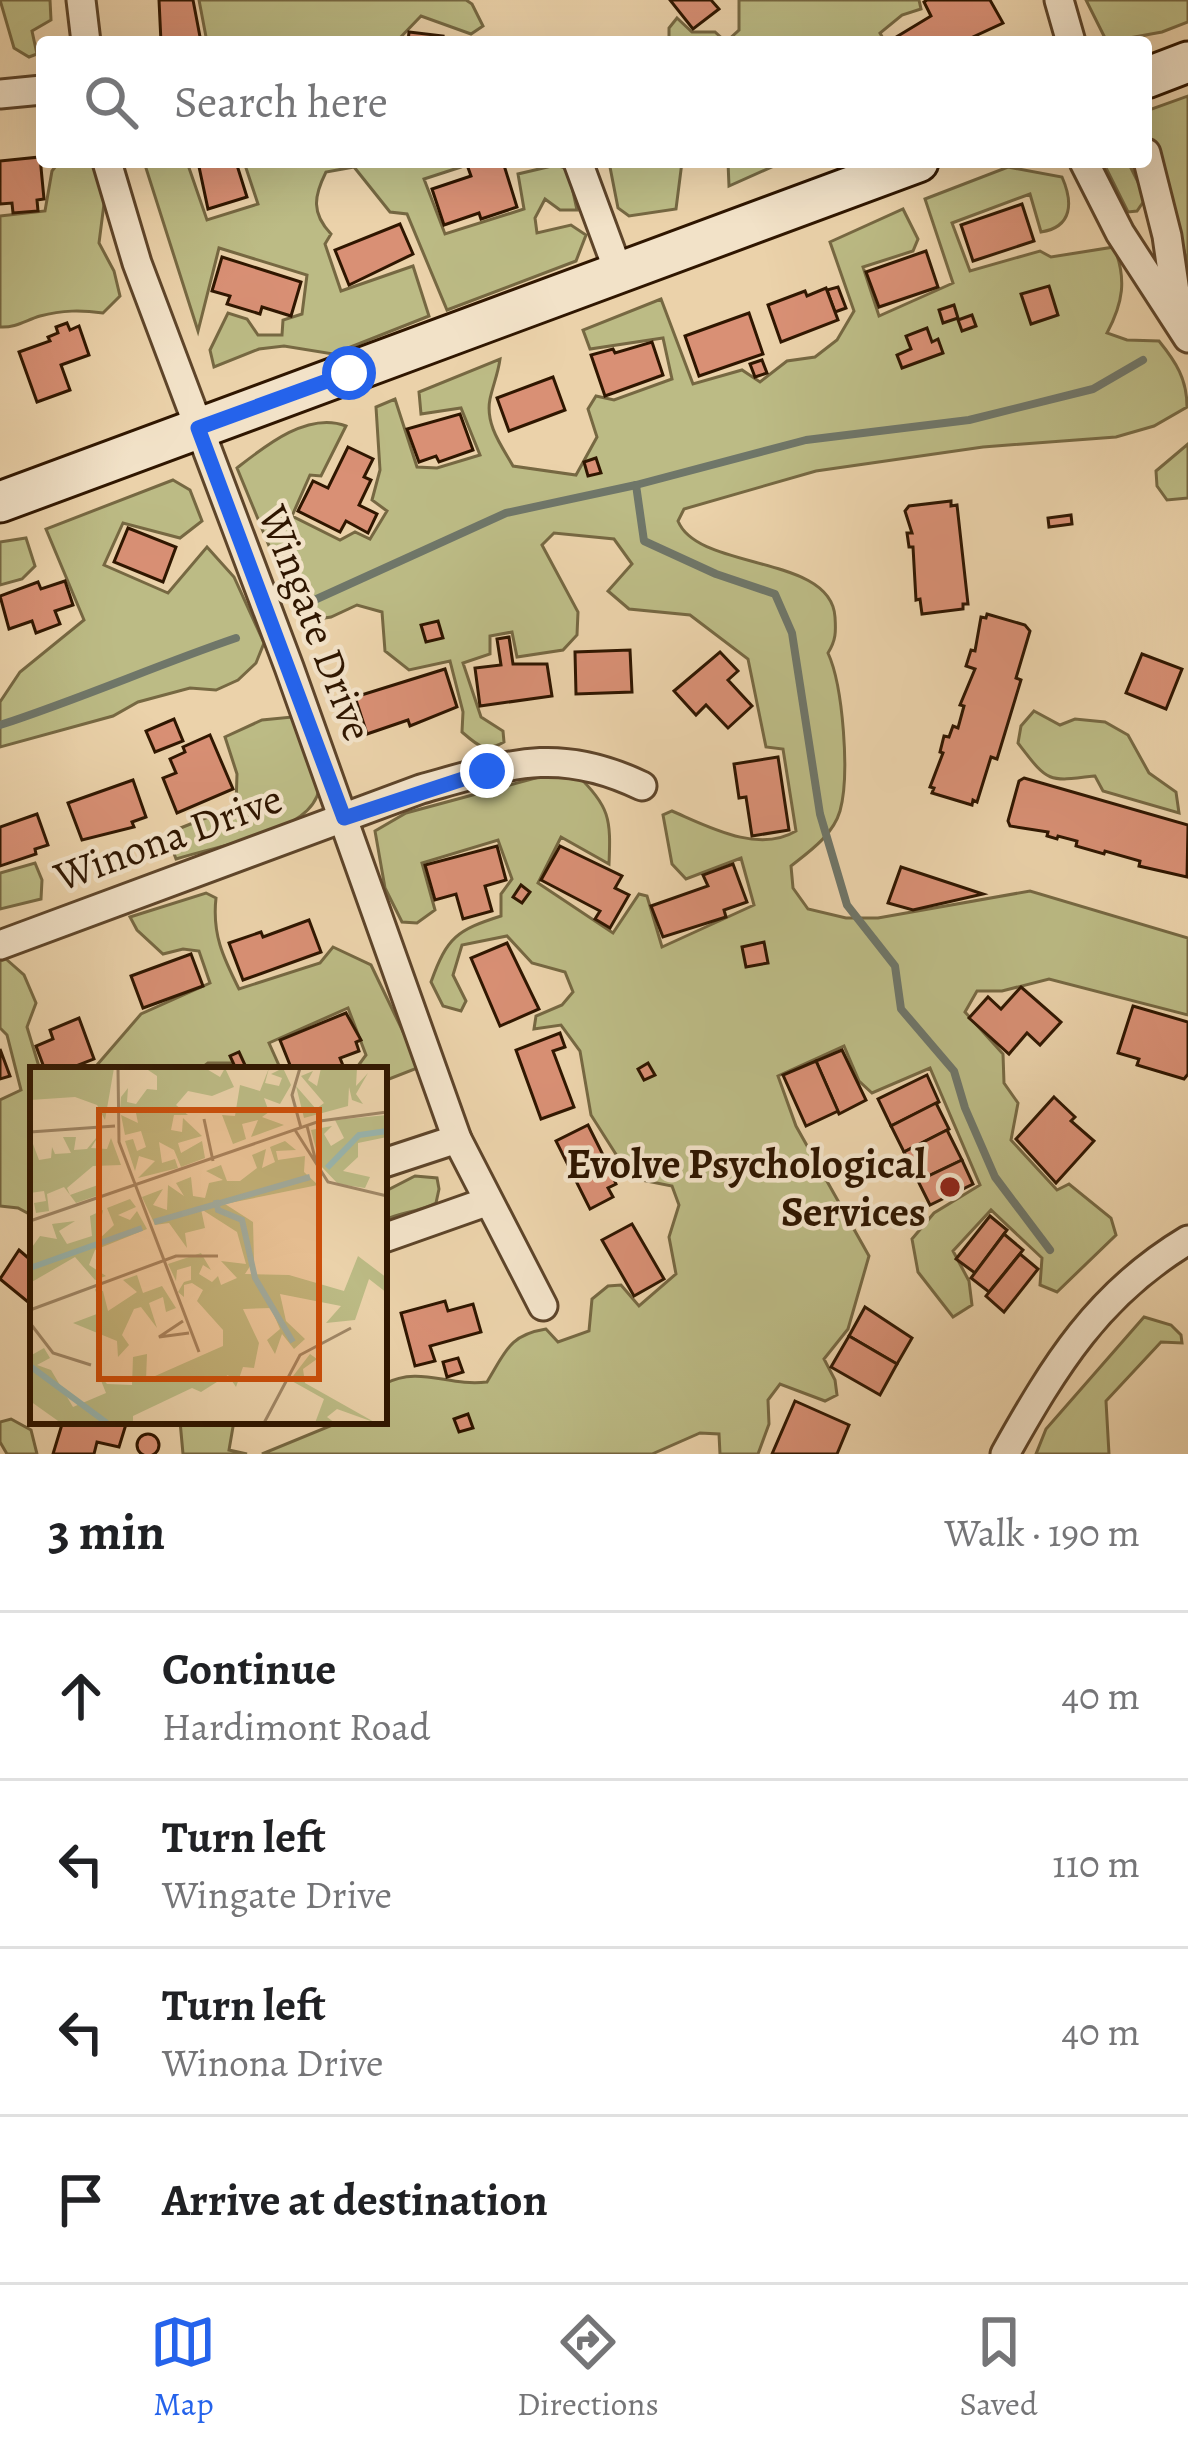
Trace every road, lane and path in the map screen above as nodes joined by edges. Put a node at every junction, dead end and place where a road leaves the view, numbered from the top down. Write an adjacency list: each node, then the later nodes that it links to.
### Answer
1 (81, 0): 3 (street)
2 (1059, 0): 4 (street)
3 (85, 36)
4 (1069, 36)
5 (1188, 62): 6 (street)
6 (1152, 76)
7 (36, 91): 8 (street)
8 (0, 94)
9 (109, 168): 16 (street, Wingate Drive)
10 (580, 168): 14 (street)
11 (902, 168): 14 (street)
12 (1087, 168): 15 (street)
13 (1150, 168): 15 (street)
14 (620, 273): 16 (street)
15 (1184, 330)
16 (198, 428): 17 (street); 19 (street, Wingate Drive)
17 (0, 502)
18 (643, 786): 19 (street, Winona Drive)
19 (344, 818): 20 (street, Winona Drive); 21 (street, Wingate Drive)
20 (0, 945)
21 (457, 1139): 22 (street); 23 (street, Wingate Drive)
22 (387, 1162)
23 (486, 1202): 24 (street); 26 (street, Wingate Drive)
24 (387, 1237)
25 (1188, 1240): 27 (street)
26 (543, 1306)
27 (1005, 1454)

